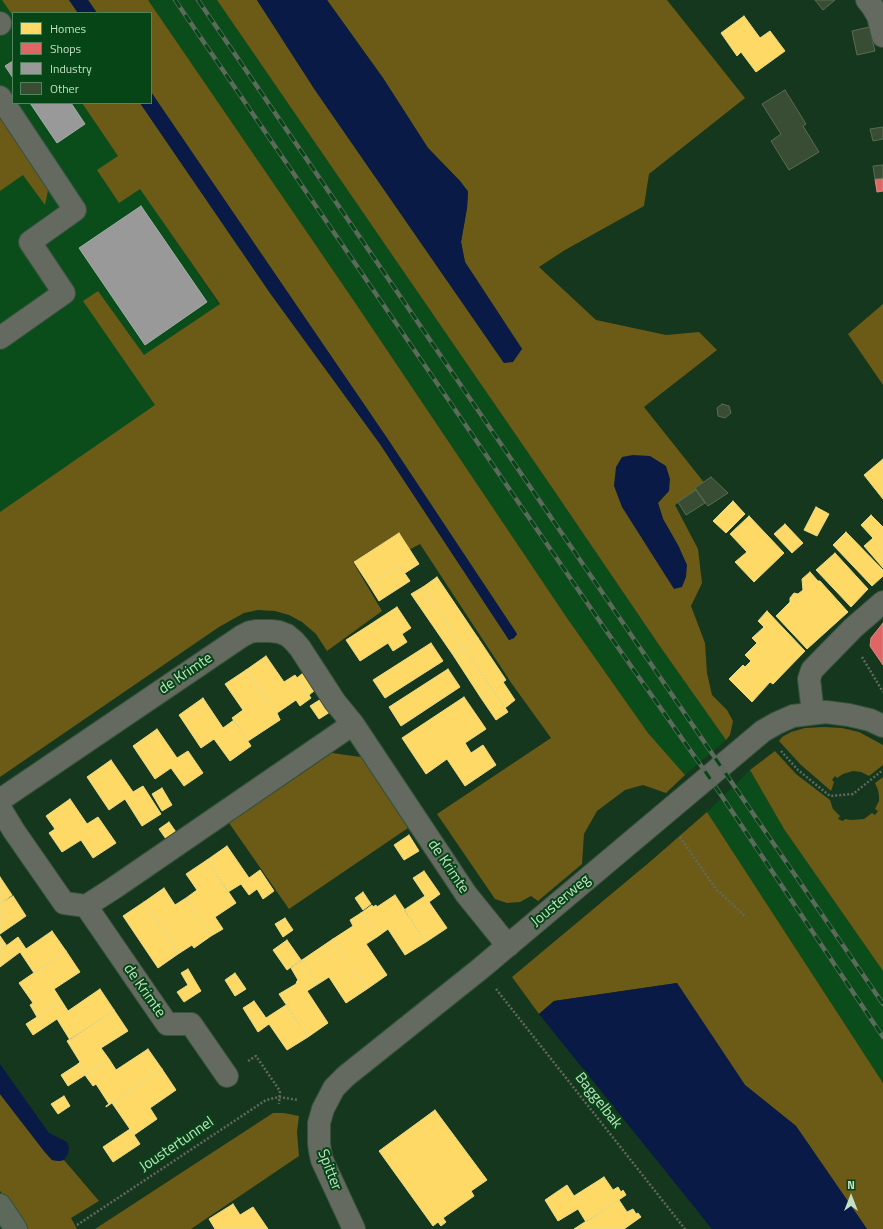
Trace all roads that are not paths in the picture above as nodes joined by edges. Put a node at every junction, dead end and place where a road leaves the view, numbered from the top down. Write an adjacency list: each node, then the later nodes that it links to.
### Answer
1 (867, 0): 2 (street)
2 (883, 36)
3 (0, 98): 4 (street)
4 (0, 338)
5 (883, 602): 6 (street)
6 (813, 713): 8 (street, Jousterweg); 12 (street, Jousterweg)
7 (353, 724): 9 (street, de Krimte); 11 (street); 12 (street, de Krimte)
8 (883, 726)
9 (0, 800)
10 (0, 808): 11 (street)
11 (86, 906): 13 (street, de Krimte)
12 (508, 946): 14 (street, Jousterweg)
13 (227, 1076)
14 (323, 1109): 15 (street, Spitter)
15 (354, 1229)

